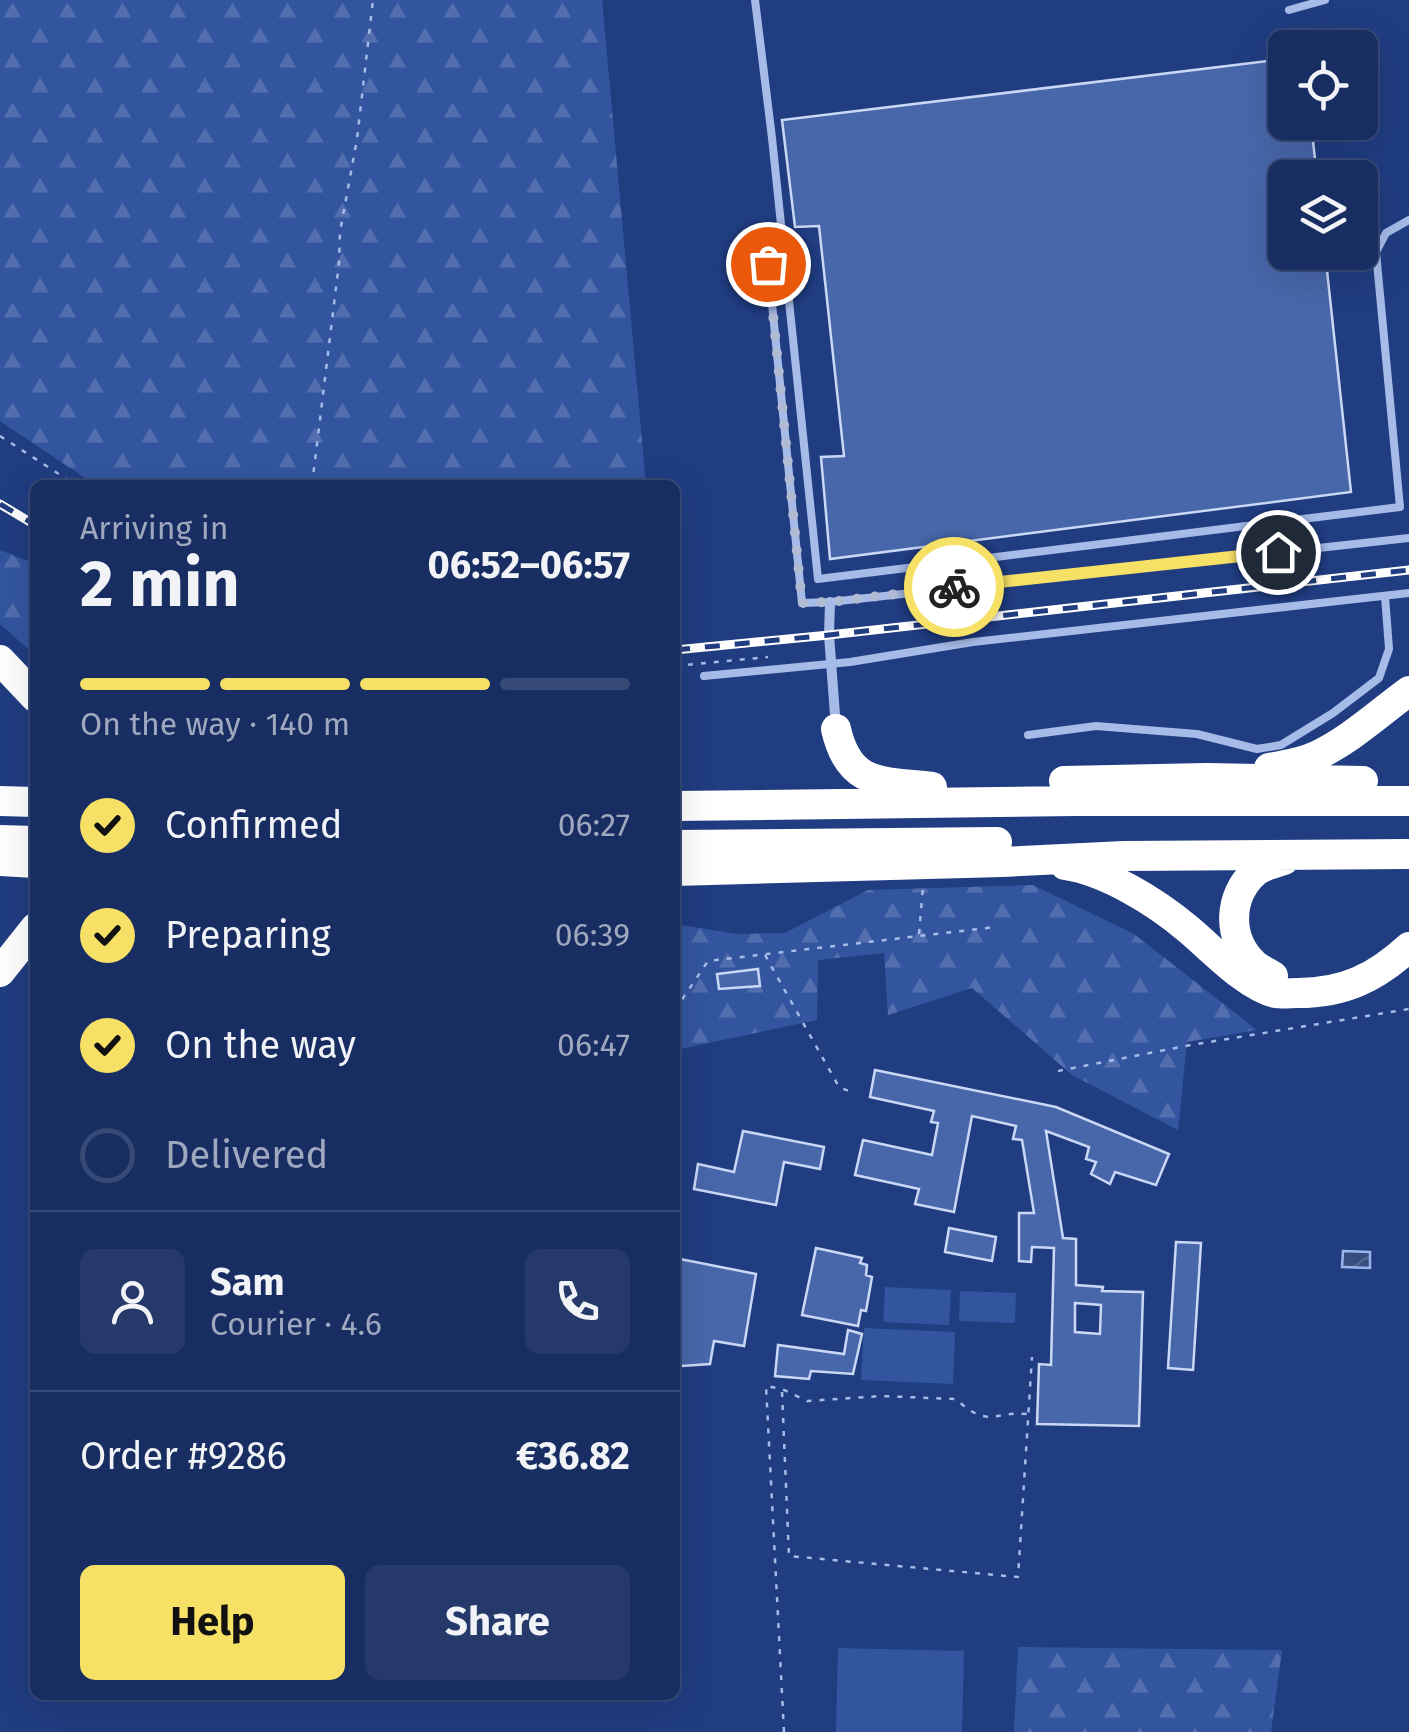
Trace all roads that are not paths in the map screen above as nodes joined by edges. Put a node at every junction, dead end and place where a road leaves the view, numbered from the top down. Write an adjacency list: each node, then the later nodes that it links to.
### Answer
1 (756, 0): 4 (lane)
2 (1325, 0): 3 (lane)
3 (1289, 10)
4 (1409, 220)
5 (768, 264): 9 (lane)
6 (1409, 538): 9 (lane)
7 (1409, 593): 8 (lane)
8 (1385, 596): 11 (lane); 16 (lane)
9 (830, 602): 11 (street)
10 (0, 660): 14 (highway)
11 (832, 664): 12 (lane); 15 (street)
12 (704, 676)
13 (1409, 691): 17 (highway)
14 (30, 693)
15 (836, 729): 19 (highway)
16 (1028, 735)
17 (1206, 778): 18 (highway); 19 (highway)
18 (1409, 782)
19 (940, 788): 23 (highway)
20 (0, 800): 21 (highway)
21 (30, 802)
22 (1409, 802): 23 (highway)
23 (823, 804): 24 (highway)
24 (680, 806)
25 (1409, 837): 28 (highway)
26 (0, 840): 27 (highway)
27 (30, 842)
28 (680, 845)
29 (1409, 854): 30 (highway)
30 (1298, 855): 32 (highway); 35 (highway)
31 (0, 861): 33 (highway)
32 (1002, 862): 34 (highway); 37 (highway)
33 (30, 863)
34 (680, 871)
35 (1409, 925)
36 (30, 934): 38 (highway)
37 (1404, 957)
38 (0, 972)

